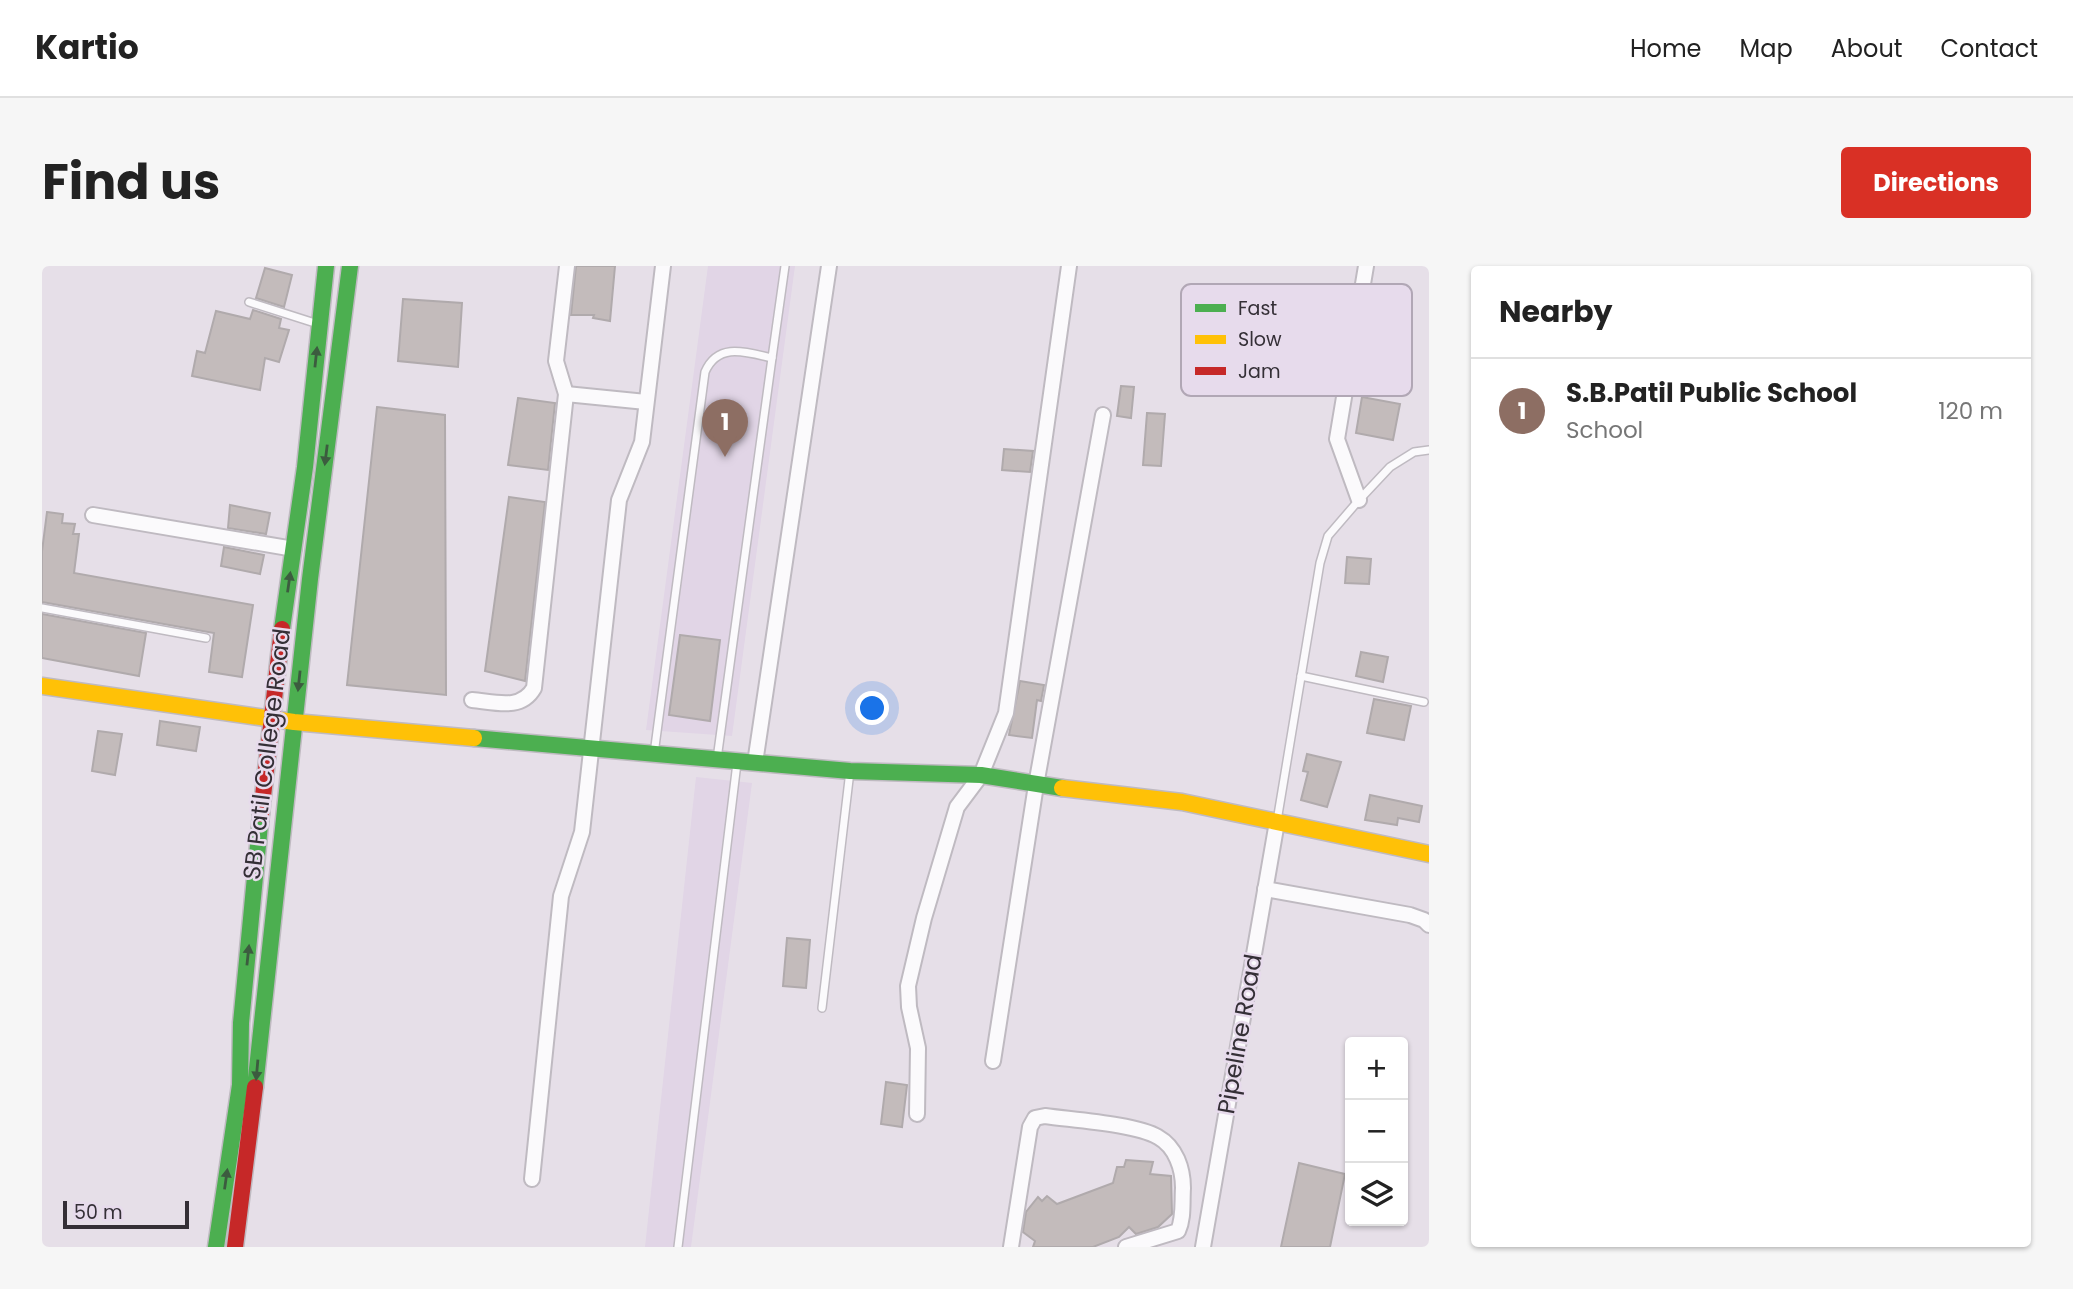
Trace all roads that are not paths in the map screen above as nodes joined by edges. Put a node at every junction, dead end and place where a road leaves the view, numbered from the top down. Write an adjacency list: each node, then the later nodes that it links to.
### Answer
1 (326, 266): 11 (street, SB Patil College Road)
2 (350, 266): 28 (street, SB Patil College Road, one-way to 28)
3 (567, 266): 13 (street)
4 (663, 266): 15 (street)
5 (785, 266): 12 (lane)
6 (829, 266): 33 (street)
7 (1069, 266): 35 (street)
8 (1366, 266): 9 (street)
9 (1363, 284)
10 (249, 302): 11 (lane)
11 (320, 325): 20 (street, SB Patil College Road, one-way to 11)
12 (772, 358): 30 (lane); 31 (lane)
13 (566, 394): 15 (street); 25 (street)
14 (1344, 396): 18 (street)
15 (646, 402): 29 (street)
16 (1103, 415): 36 (street)
17 (1429, 450): 18 (lane)
18 (1359, 499): 23 (lane)
19 (93, 515): 20 (street)
20 (294, 549): 27 (street, SB Patil College Road, one-way to 20)
21 (42, 608): 22 (lane)
22 (206, 638)
23 (1301, 676): 26 (lane); 37 (lane)
24 (42, 686): 27 (street)
25 (472, 700)
26 (1424, 702)
27 (270, 719): 28 (street); 40 (street, SB Patil College Road)
28 (294, 722): 29 (street); 41 (street, SB Patil College Road)
29 (592, 749): 30 (street); 48 (street)
30 (654, 754): 31 (street)
31 (716, 760): 32 (street)
32 (737, 762): 33 (street); 51 (lane)
33 (755, 763): 34 (street)
34 (850, 771): 35 (street); 43 (lane)
35 (981, 775): 36 (street); 47 (street)
36 (1036, 785): 37 (street); 46 (street)
37 (1277, 822): 38 (street); 39 (street, Pipeline Road)
38 (1429, 854)
39 (1265, 889): 42 (street); 54 (street, Pipeline Road)
40 (254, 894): 41 (street); 44 (street, SB Patil College Road, one-way to 40)
41 (274, 896): 45 (street, SB Patil College Road)
42 (1429, 925)
43 (822, 1008)
44 (241, 1023): 45 (street); 49 (street, SB Patil College Road, one-way to 44)
45 (261, 1024): 50 (street, SB Patil College Road, one-way to 50)
46 (993, 1061)
47 (916, 1114)
48 (532, 1179)
49 (216, 1247)
50 (234, 1247)
51 (678, 1247)
52 (1011, 1247): 53 (street)
53 (1126, 1247)
54 (1203, 1247)

